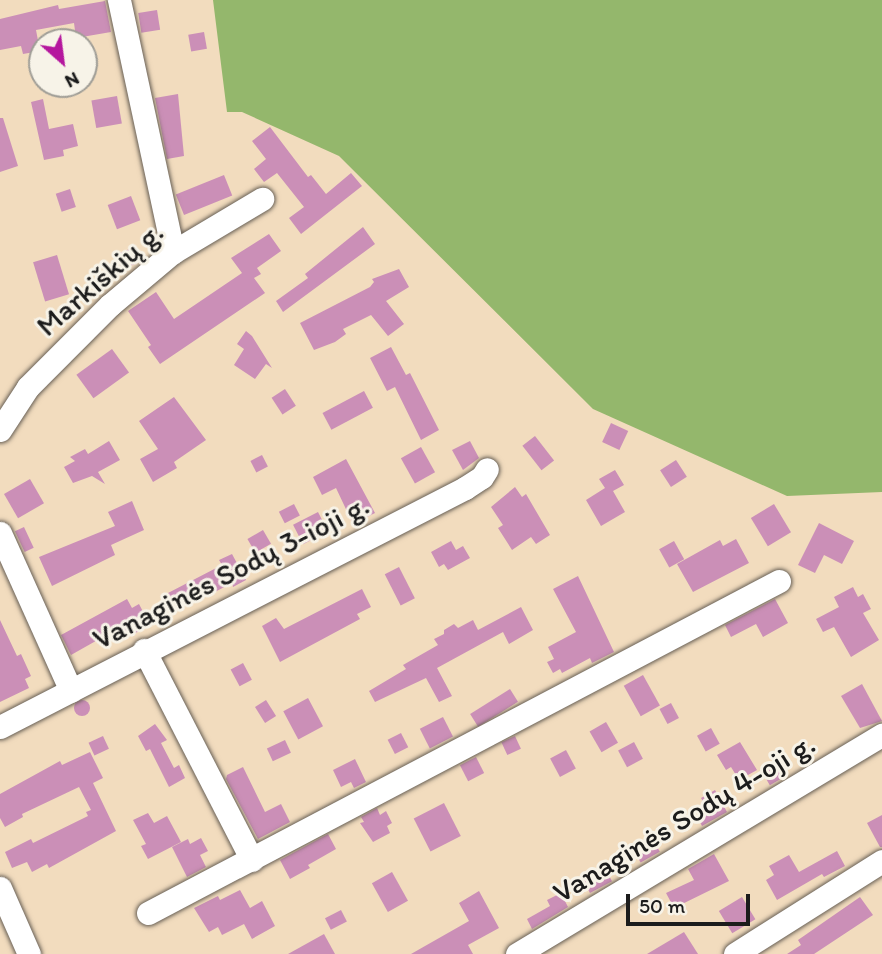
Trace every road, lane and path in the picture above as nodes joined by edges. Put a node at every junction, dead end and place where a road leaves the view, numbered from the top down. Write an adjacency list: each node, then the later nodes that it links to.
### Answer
1 (119, 0): 3 (street)
2 (262, 199): 3 (street, Markiškių g.)
3 (173, 252): 4 (street, Markiškių g.)
4 (0, 430)
5 (487, 469): 8 (street, Vanaginės Sodų 3-ioji g.)
6 (0, 533): 9 (street)
7 (779, 581): 12 (street)
8 (145, 650): 9 (street, Vanaginės Sodų 3-ioji g.); 12 (street)
9 (71, 691): 10 (street, Vanaginės Sodų 3-ioji g.)
10 (0, 727)
11 (882, 736): 17 (street, Vanaginės Sodų 4-oji g.)
12 (252, 860): 15 (street)
13 (882, 861): 18 (street)
14 (0, 888): 16 (street)
15 (148, 913)
16 (29, 954)
17 (517, 954)
18 (735, 954)

